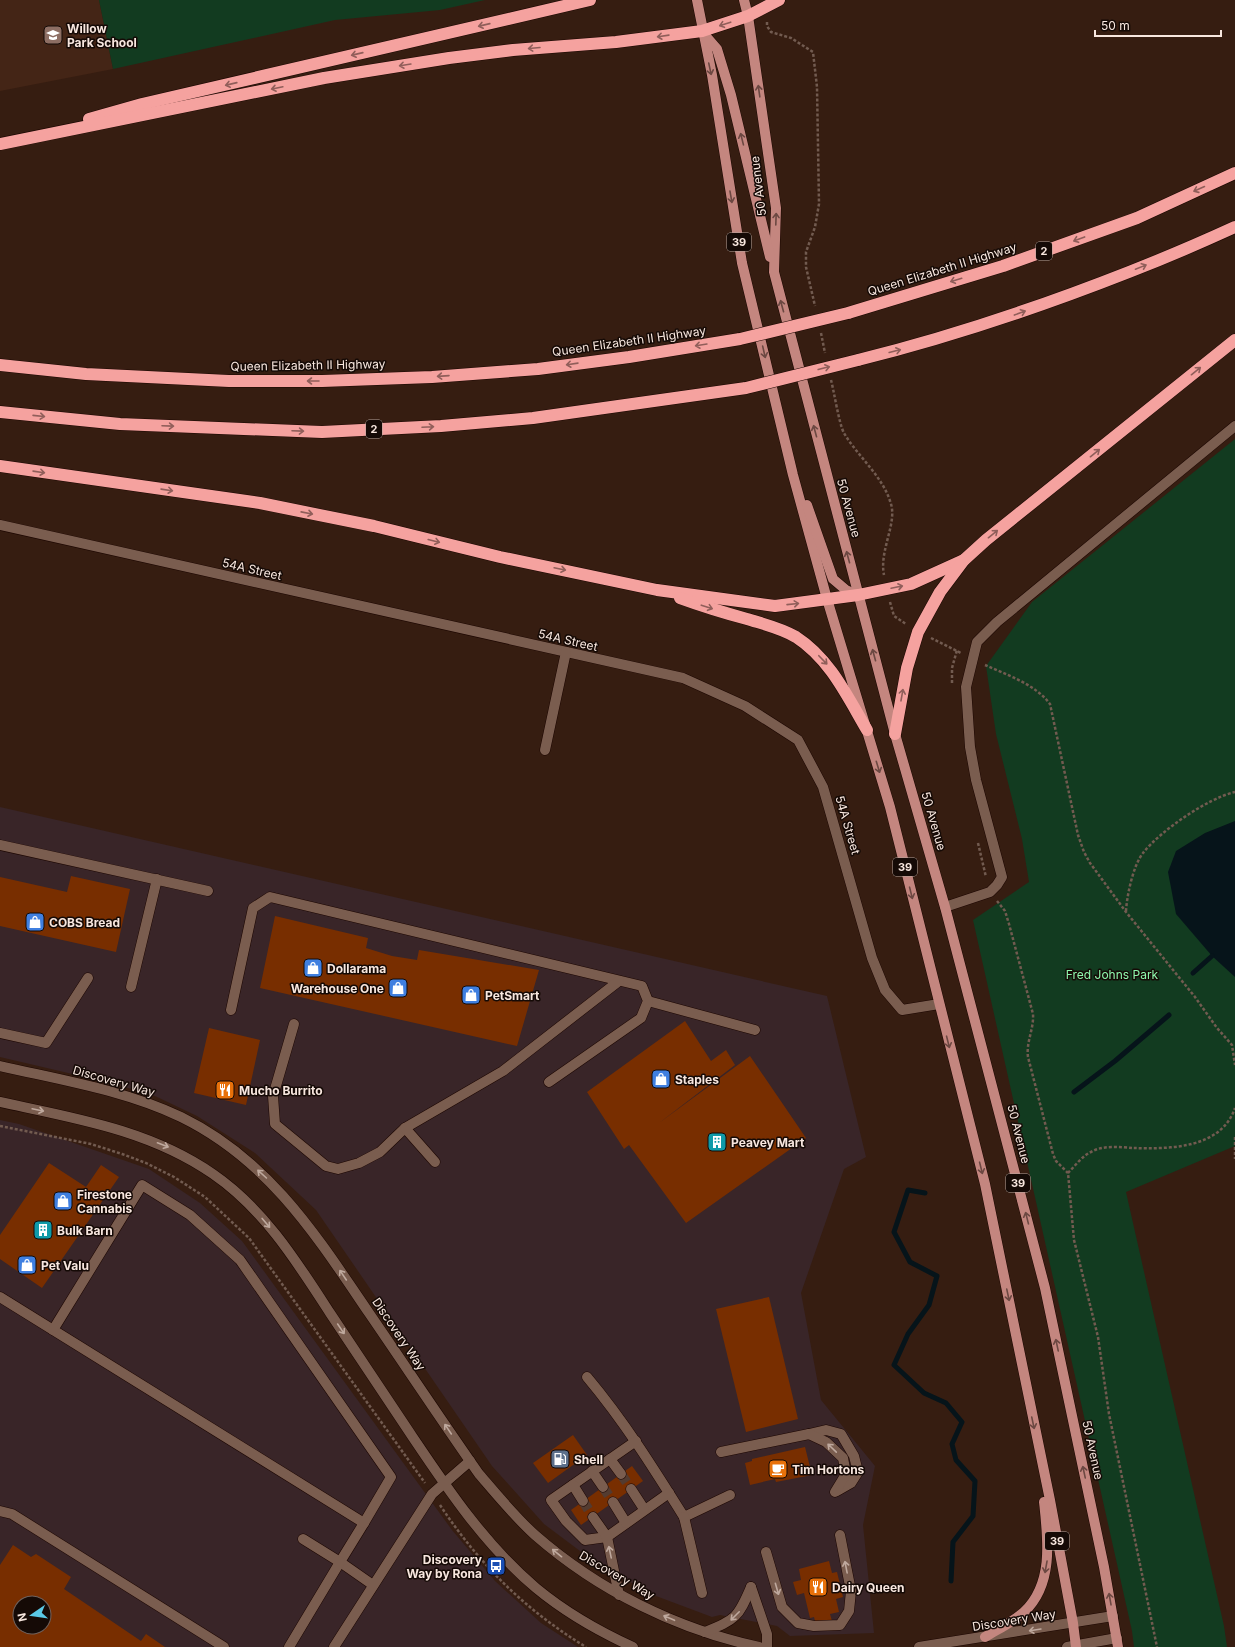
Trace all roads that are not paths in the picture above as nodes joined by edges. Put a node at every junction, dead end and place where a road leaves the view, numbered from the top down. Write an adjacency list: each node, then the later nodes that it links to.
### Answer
1 (590, 0): 7 (highway, one-way to 7)
2 (697, 0): 6 (main road, 39)
3 (744, 0): 5 (main road, 50 Avenue / 39)
4 (779, 0): 5 (highway)
5 (748, 16): 6 (highway, one-way to 6); 10 (main road, 50 Avenue / 39, one-way to 5)
6 (702, 31): 7 (highway, one-way to 7); 10 (main road, one-way to 6); 15 (main road, 39, one-way to 15)
7 (0, 144)
8 (1235, 173): 12 (highway, Queen Elizabeth II Highway / 2, one-way to 12, bridge)
9 (1235, 227): 13 (highway, 2, one-way to 9, bridge)
10 (774, 272): 20 (main road, 50 Avenue / 39, one-way to 10)
11 (1235, 340): 18 (highway, one-way to 11)
12 (0, 365)
13 (0, 412)
14 (1235, 426): 29 (street)
15 (787, 450): 20 (main road); 21 (main road, 39)
16 (0, 466): 19 (highway, one-way to 19)
17 (0, 526): 22 (street, 54A Street)
18 (964, 560): 20 (highway, one-way to 18); 24 (highway, one-way to 18)
19 (657, 590): 21 (highway, one-way to 21); 23 (highway, one-way to 23)
20 (858, 595): 21 (highway); 24 (main road, 50 Avenue / 39, one-way to 20)
21 (828, 599): 23 (main road, 39)
22 (566, 652): 25 (street); 34 (street, 54A Street)
23 (867, 730): 34 (main road, 39, one-way to 34)
24 (895, 734): 29 (main road, 50 Avenue / 39)
25 (545, 750)
26 (0, 845): 27 (street)
27 (157, 879): 28 (street); 32 (street)
28 (208, 891)
29 (945, 907): 77 (main road, 50 Avenue / 39, one-way to 29)
30 (88, 978): 38 (street)
31 (619, 981): 33 (street); 35 (street); 42 (street)
32 (131, 988)
33 (648, 1001): 37 (street); 40 (street)
34 (938, 1004): 50 (main road, 39, one-way to 50)
35 (231, 1010)
36 (294, 1024): 42 (street)
37 (755, 1030)
38 (0, 1033)
39 (0, 1066): 52 (street, Discovery Way, one-way to 39)
40 (549, 1082)
41 (0, 1102): 55 (street, one-way to 55)
42 (405, 1128): 43 (street)
43 (435, 1162)
44 (0, 1297): 45 (street)
45 (53, 1330): 67 (street); 67 (street)
46 (587, 1377): 48 (street)
47 (809, 1434): 47 (street, one-way to 47); 49 (street)
48 (636, 1441): 51 (street); 59 (street)
49 (721, 1452)
50 (1041, 1458): 78 (main road, 39); 80 (main road, one-way to 80)
51 (610, 1459): 53 (street); 54 (street)
52 (470, 1461): 55 (street); 76 (street, Discovery Way, one-way to 52)
53 (592, 1471): 56 (street); 57 (street)
54 (621, 1474)
55 (444, 1484): 74 (street); 86 (street)
56 (573, 1485): 61 (street); 70 (street)
57 (603, 1487)
58 (631, 1489): 63 (street)
59 (669, 1492): 63 (street); 65 (street)
60 (730, 1495): 65 (street)
61 (583, 1501)
62 (613, 1502): 68 (street)
63 (644, 1509): 68 (street)
64 (0, 1511): 83 (street)
65 (684, 1516): 75 (street)
66 (593, 1517): 70 (street)
67 (364, 1523): 73 (street)
68 (626, 1523): 70 (street)
69 (840, 1535): 72 (street, one-way to 69)
70 (607, 1537): 76 (street, one-way to 70)
71 (303, 1539): 73 (street)
72 (766, 1552)
73 (340, 1562): 74 (street); 84 (street)
74 (373, 1584): 85 (street)
75 (702, 1593)
76 (619, 1594): 79 (street, Discovery Way, one-way to 76)
77 (1113, 1616): 78 (street, Discovery Way); 81 (main road, 50 Avenue / 39)
78 (1073, 1623): 80 (street, Discovery Way, one-way to 80); 82 (main road, 39)
79 (705, 1632): 87 (street, Discovery Way); 88 (street, one-way to 79)
80 (985, 1638): 89 (street, Discovery Way)
81 (1117, 1642): 82 (street)
82 (1073, 1646)
83 (224, 1647)
84 (289, 1647)
85 (334, 1647)
86 (632, 1647)
87 (759, 1647)
88 (767, 1647)
89 (919, 1647)

